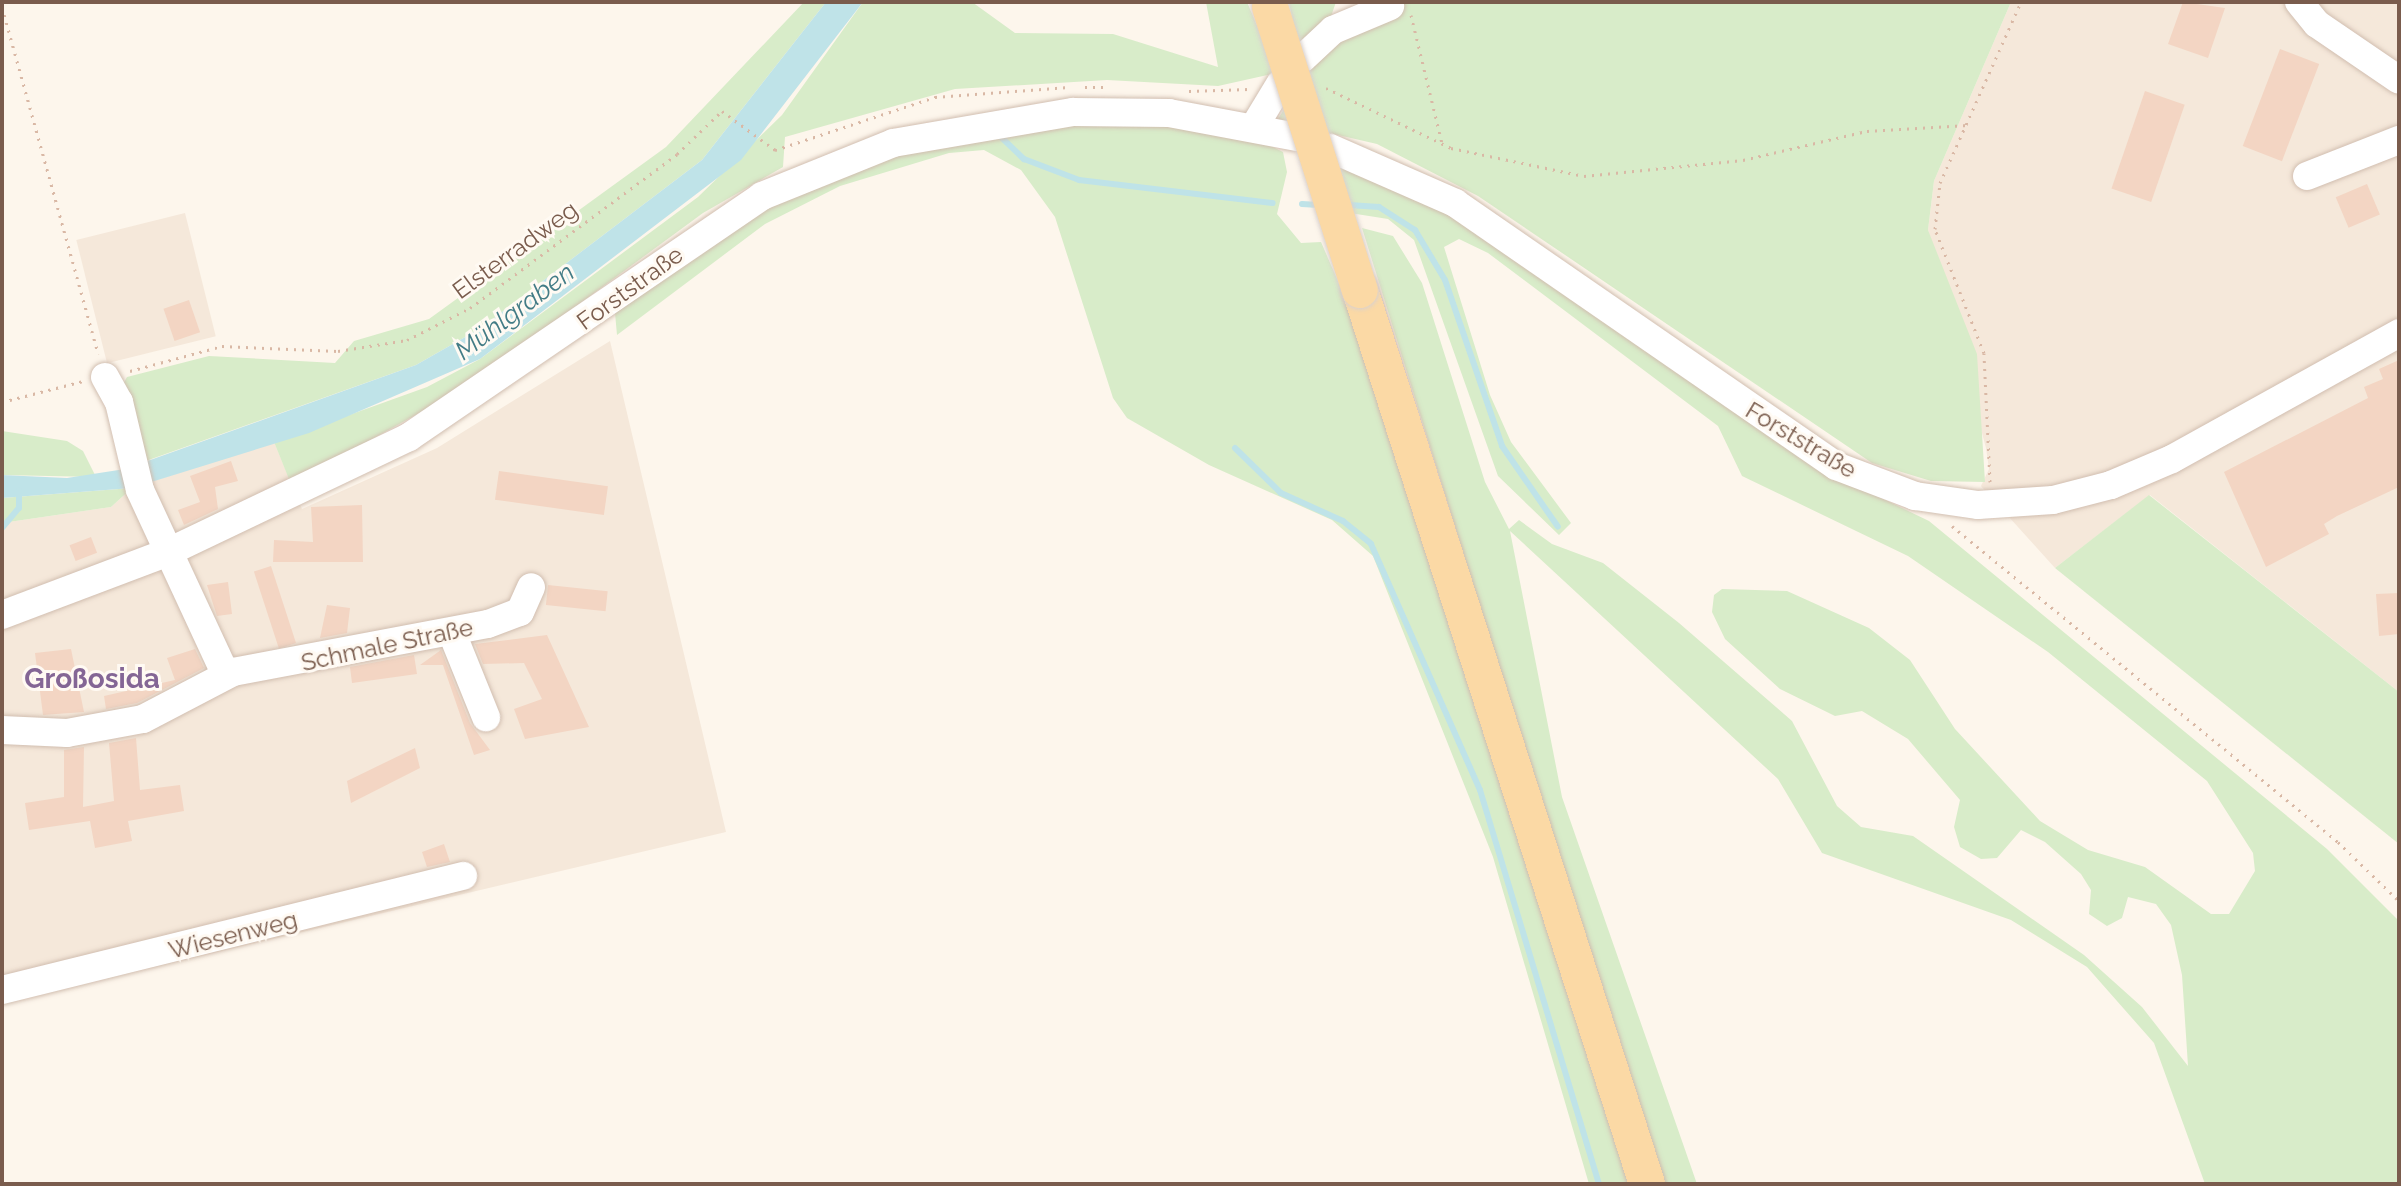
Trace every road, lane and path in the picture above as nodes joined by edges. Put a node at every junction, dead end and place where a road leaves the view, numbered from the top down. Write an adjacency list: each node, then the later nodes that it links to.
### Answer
1 (2021, 2): 11 (path)
2 (2299, 2): 8 (street)
3 (1270, 4): 34 (main road, bridge)
4 (1399, 4): 6 (street); 15 (path)
5 (2, 7): 20 (path)
6 (1357, 9): 7 (street)
7 (1303, 58)
8 (2399, 80)
9 (1280, 84): 12 (street)
10 (1322, 86): 15 (path)
11 (1968, 125): 15 (path); 23 (path)
12 (1254, 127): 13 (street, Forststraße); 24 (street, Forststraße)
13 (1297, 137)
14 (2399, 140): 18 (street)
15 (1442, 143)
16 (762, 147): 20 (path, Elsterradweg)
17 (1330, 148): 22 (street, Forststraße)
18 (2307, 176)
19 (2399, 333): 23 (street, Forststraße)
20 (105, 377): 21 (path, Elsterradweg); 24 (street)
21 (2, 402)
22 (1915, 496): 23 (street, Forststraße); 32 (path)
23 (1978, 505)
24 (166, 553): 26 (street, Forststraße); 28 (street)
25 (531, 587): 27 (street, Schmale Straße)
26 (2, 615)
27 (452, 633): 28 (street, Schmale Straße); 29 (street)
28 (226, 675): 30 (street, Schmale Straße)
29 (486, 717)
30 (2, 730)
31 (463, 876): 33 (street, Wiesenweg)
32 (2399, 901)
33 (2, 990)
34 (1647, 1184)

